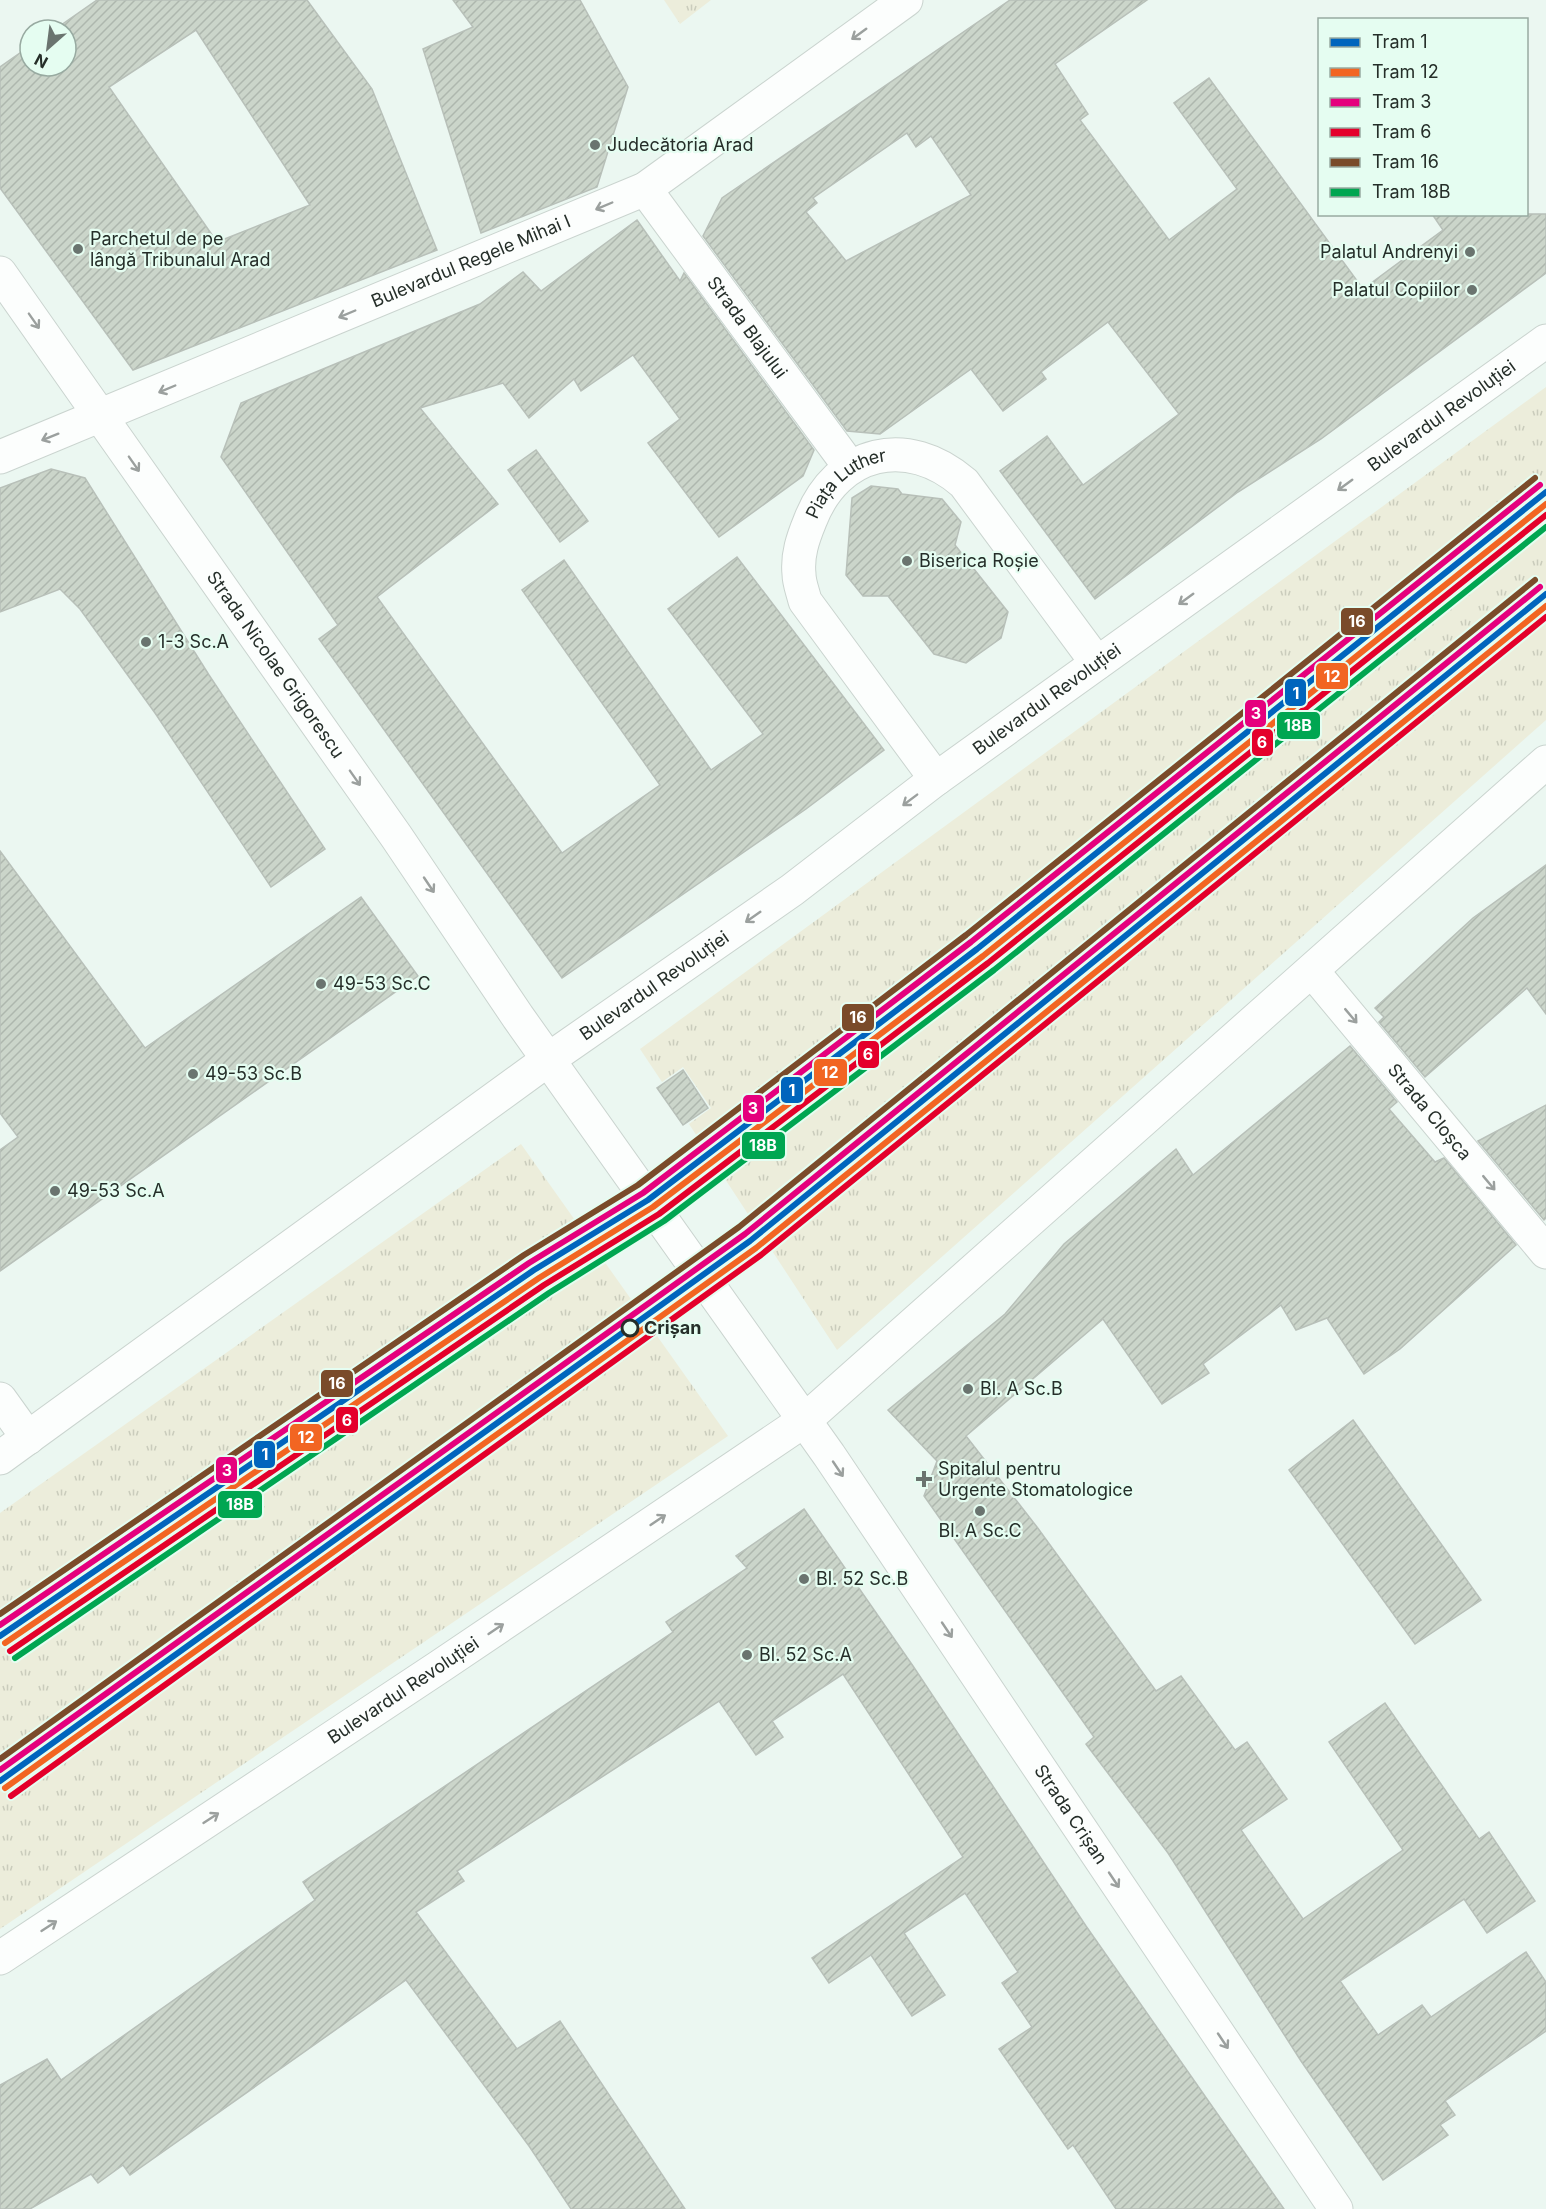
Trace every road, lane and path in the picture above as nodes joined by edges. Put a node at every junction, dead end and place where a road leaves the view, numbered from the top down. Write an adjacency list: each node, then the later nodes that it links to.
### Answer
1 (906, 0): 2 (main road, Bulevardul Regele Mihai I, one-way to 2)
2 (645, 189): 5 (main road, Bulevardul Regele Mihai I, one-way to 5); 7 (main road, Strada Blajului)
3 (0, 273): 5 (main road, Strada Nicolae Grigorescu, one-way to 5)
4 (1546, 341): 8 (main road, Bulevardul Revoluției, one-way to 8)
5 (100, 417): 6 (main road, Bulevardul Regele Mihai I, one-way to 6); 12 (main road, Strada Nicolae Grigorescu, one-way to 12)
6 (0, 457)
7 (850, 467): 8 (main road, Piața Luther); 10 (main road, Piața Luther)
8 (1097, 663): 10 (main road, Bulevardul Revoluției)
9 (1546, 762): 11 (main road, Bulevardul Revoluției)
10 (936, 779): 12 (main road, Bulevardul Revoluției, one-way to 12)
11 (1313, 972): 13 (main road, Strada Cloșca, one-way to 13); 15 (main road, Bulevardul Revoluției)
12 (549, 1059): 15 (main road); 16 (main road, Bulevardul Revoluției)
13 (1546, 1252)
14 (0, 1399): 16 (main road)
15 (805, 1420): 18 (main road, Bulevardul Revoluției, one-way to 15); 19 (main road, Strada Crișan, one-way to 19)
16 (28, 1438): 17 (main road, Bulevardul Revoluției)
17 (0, 1458)
18 (0, 1958)
19 (1336, 2209)

